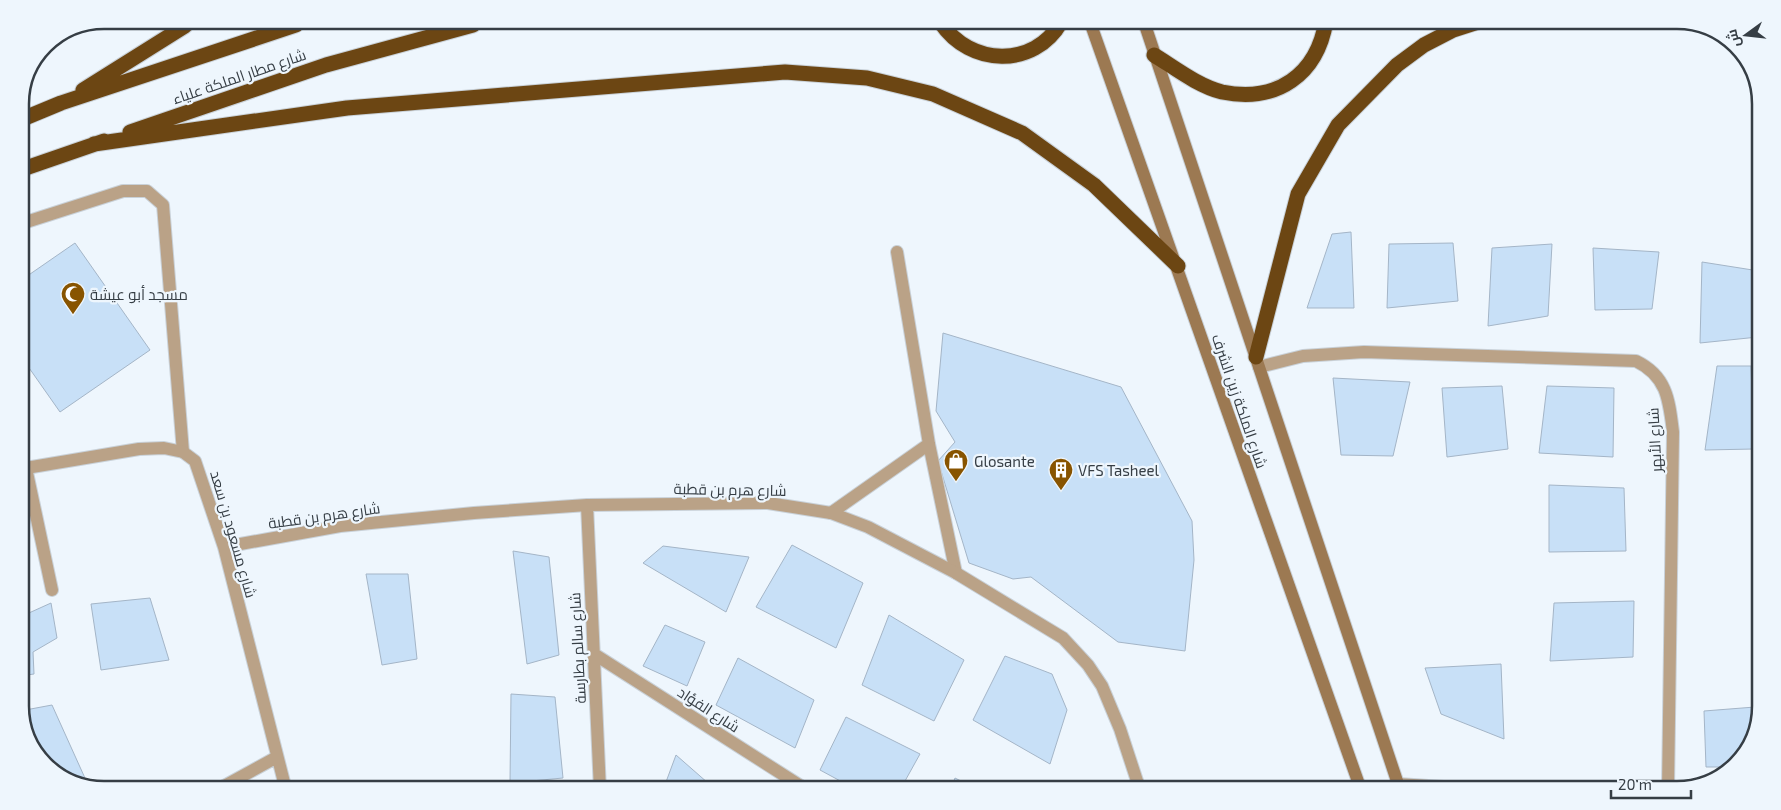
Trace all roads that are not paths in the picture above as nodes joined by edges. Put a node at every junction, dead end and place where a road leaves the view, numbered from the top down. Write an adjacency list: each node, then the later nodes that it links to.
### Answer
1 (180, 29): 11 (highway)
2 (284, 29): 11 (highway, شارع مطار الملكة علياء)
3 (458, 29): 13 (highway, شارع مطار الملكة علياء)
4 (947, 29): 5 (highway)
5 (1055, 29)
6 (1093, 29): 17 (main road, شارع الملكة زين الشرف)
7 (1146, 29): 10 (main road, شارع الملكة زين الشرف)
8 (1325, 29): 10 (highway)
9 (1456, 29): 18 (highway)
10 (1154, 56): 18 (main road, شارع الملكة زين الشرف)
11 (61, 104): 12 (highway, شارع مطار الملكة علياء)
12 (29, 116)
13 (94, 144): 14 (highway, شارع مطار الملكة علياء); 17 (highway)
14 (29, 167)
15 (29, 221): 20 (street)
16 (897, 252): 19 (street)
17 (1178, 266): 35 (main road, شارع الملكة زين الشرف)
18 (1258, 362): 36 (main road, شارع الملكة زين الشرف); 37 (street, شارع الأبهر)
19 (929, 444): 24 (street); 26 (street)
20 (183, 452): 21 (street); 25 (street, شارع مسعود بن سعد)
21 (29, 467)
22 (29, 496): 27 (street)
23 (587, 505): 24 (street, شارع هرم بن قطبة); 25 (street, شارع هرم بن قطبة); 28 (street, شارع سالم بطارسة)
24 (831, 513): 26 (street, شارع هرم بن قطبة)
25 (224, 547): 29 (street, شارع مسعود بن سعد)
26 (956, 573): 34 (street, شارع هرم بن قطبة)
27 (52, 590)
28 (594, 654): 32 (street, شارع سالم بطارسة); 33 (street, شارع الفؤاد)
29 (277, 757): 30 (street); 31 (street, شارع مسعود بن سعد)
30 (233, 781)
31 (284, 781)
32 (600, 781)
33 (794, 781)
34 (1137, 781)
35 (1358, 781)
36 (1397, 781)
37 (1668, 781)

